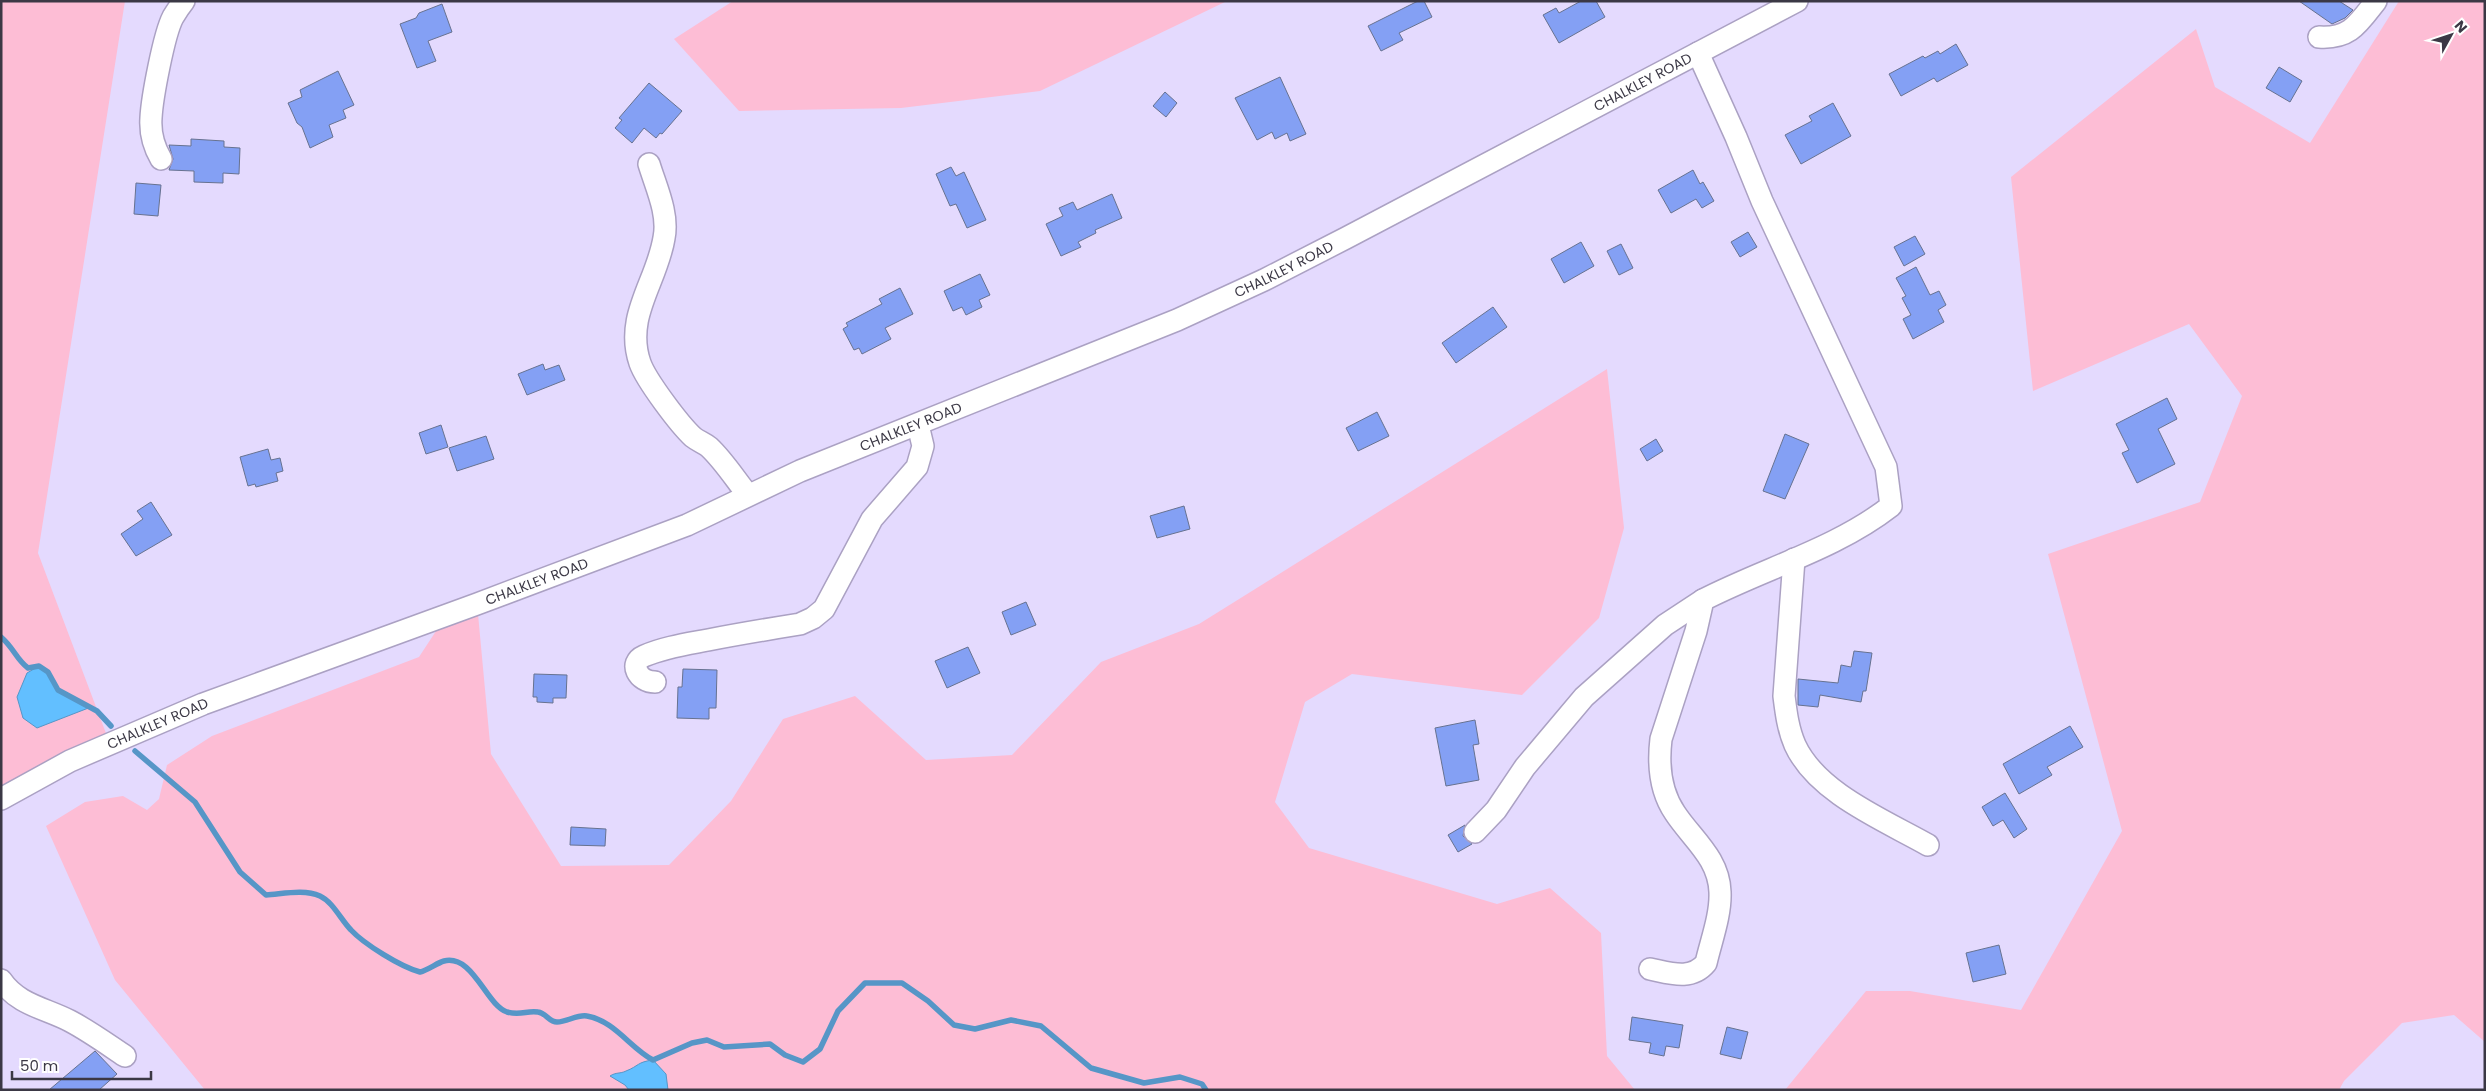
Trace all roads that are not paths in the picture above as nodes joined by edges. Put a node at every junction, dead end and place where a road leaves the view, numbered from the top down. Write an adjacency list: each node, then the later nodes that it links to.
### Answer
1 (184, 1): 6 (street)
2 (1797, 1): 5 (street, CHALKLEY ROAD)
3 (2376, 1): 4 (street)
4 (2319, 37)
5 (1698, 53): 8 (street, CHALKLEY ROAD); 10 (street)
6 (160, 159)
7 (649, 164): 9 (street)
8 (918, 425): 9 (street, CHALKLEY ROAD); 12 (street)
9 (748, 495): 13 (street, CHALKLEY ROAD)
10 (1794, 559): 11 (street); 15 (street)
11 (1703, 600): 14 (street); 16 (street)
12 (655, 682)
13 (1, 799)
14 (1476, 832)
15 (1928, 845)
16 (1650, 969)
17 (1, 980): 18 (street)
18 (125, 1056)

